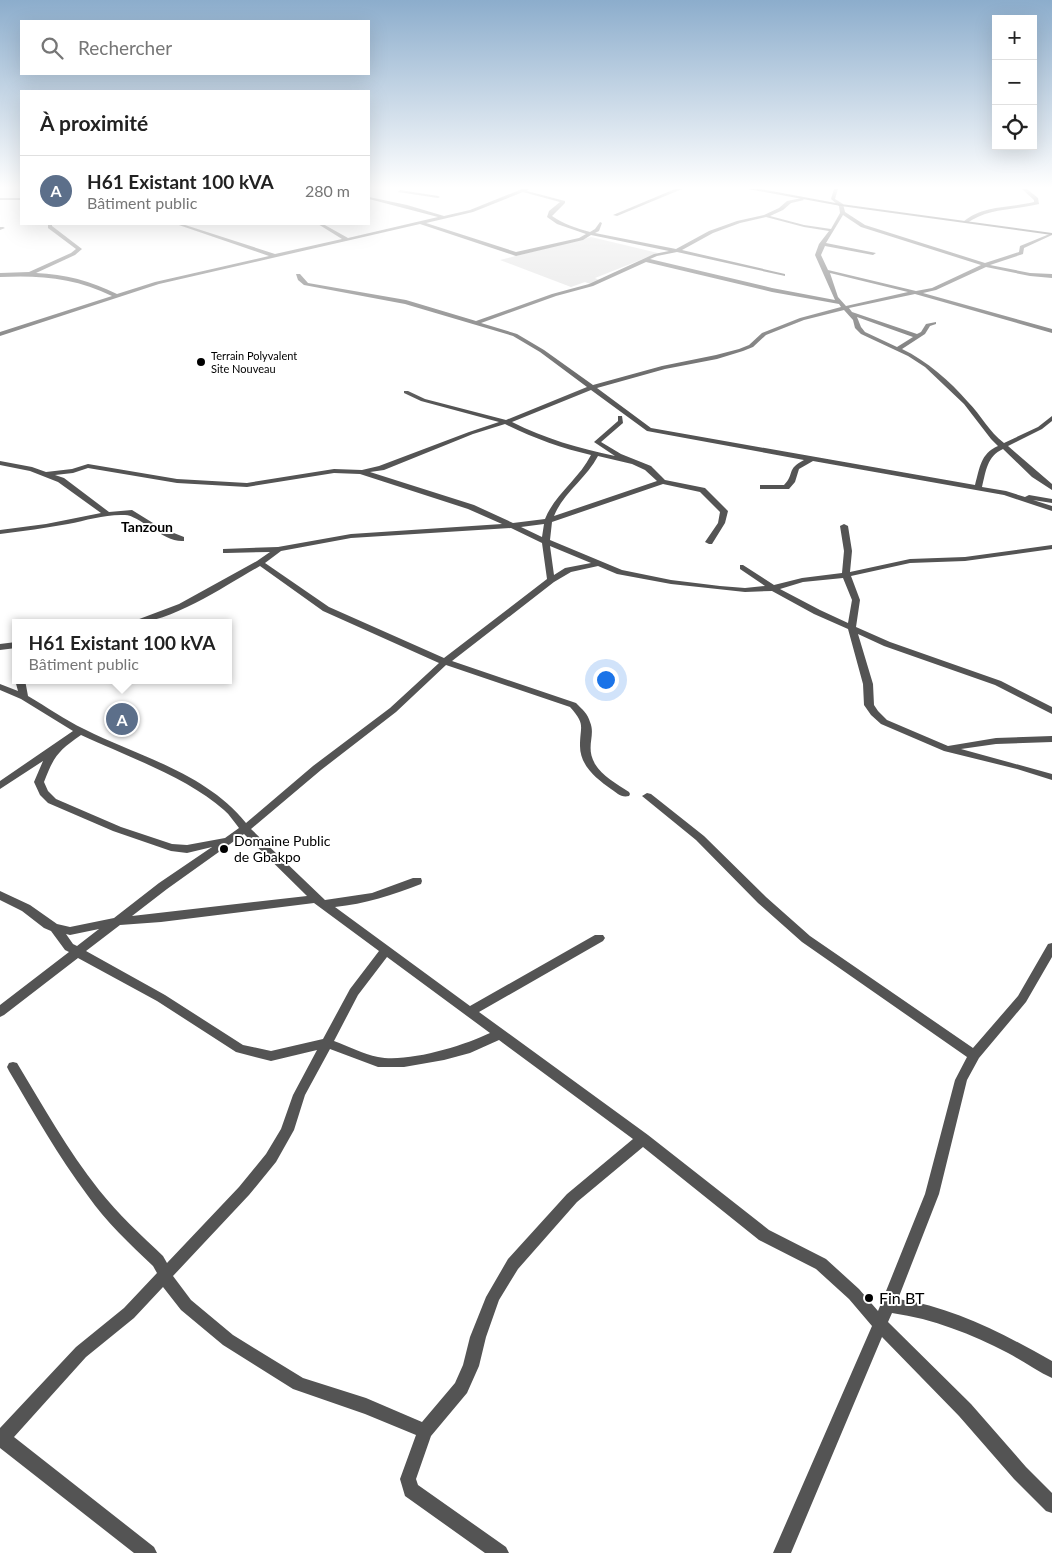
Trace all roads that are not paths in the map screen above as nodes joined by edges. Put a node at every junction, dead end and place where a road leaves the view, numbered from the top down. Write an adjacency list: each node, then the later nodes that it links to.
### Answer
1 (57, 261): 11 (street)
2 (252, 261): 17 (street)
3 (643, 261): 20 (street)
4 (652, 261): 18 (street)
5 (723, 261): 14 (street)
6 (821, 261): 10 (street)
7 (977, 261): 9 (street)
8 (994, 261): 9 (street)
9 (986, 264): 15 (street); 16 (street)
10 (826, 271): 16 (street); 18 (street)
11 (29, 274): 12 (street); 17 (street)
12 (0, 275)
13 (298, 275): 20 (street)
14 (783, 275)
15 (1052, 276)
16 (916, 293): 18 (street); 22 (street)
17 (116, 296): 23 (street)
18 (842, 306): 19 (street); 26 (street)
19 (850, 313): 24 (street); 25 (street)
20 (476, 323): 26 (street)
21 (934, 323): 24 (street)
22 (1052, 330)
23 (0, 334)
24 (918, 336): 25 (street)
25 (897, 349): 31 (street)
26 (591, 388): 30 (street); 33 (street)
27 (406, 392): 30 (street)
28 (620, 417): 34 (street)
29 (1052, 418): 31 (street)
30 (506, 422): 32 (street); 36 (street)
31 (1002, 445): 40 (street); 41 (street)
32 (595, 454): 34 (street); 46 (street)
33 (811, 459): 39 (street); 40 (street)
34 (635, 462): 38 (street)
35 (0, 463): 37 (street)
36 (361, 472): 37 (street); 47 (street)
37 (47, 474): 45 (street)
38 (663, 482): 46 (street); 52 (street)
39 (763, 487)
40 (978, 488): 42 (street)
41 (1052, 488)
42 (1006, 493): 43 (street); 44 (street)
43 (1052, 501)
44 (1052, 509)
45 (107, 514): 49 (street); 50 (street)
46 (548, 521): 47 (street); 51 (street)
47 (511, 526): 51 (street); 54 (street)
48 (844, 526): 59 (street)
49 (0, 532)
50 (181, 539)
51 (547, 542): 57 (street); 60 (street)
52 (709, 542)
53 (1052, 547): 59 (street)
54 (278, 549): 55 (street); 56 (street)
55 (226, 551)
56 (260, 563): 62 (street); 64 (street)
57 (596, 564): 60 (street); 61 (street)
58 (742, 567): 61 (street)
59 (846, 575): 61 (street); 63 (street)
60 (551, 580): 64 (street)
61 (773, 588): 63 (street)
62 (147, 619)
63 (852, 628): 68 (street); 72 (street)
64 (445, 662): 75 (street); 77 (street)
65 (21, 684): 67 (street)
66 (0, 687): 67 (street)
67 (24, 697): 69 (street)
68 (1052, 711)
69 (80, 731): 71 (street); 77 (street)
70 (1052, 739): 72 (street)
71 (58, 746): 74 (street); 78 (street)
72 (947, 749): 73 (street)
73 (1052, 777)
74 (0, 786)
75 (625, 794)
76 (648, 796): 92 (street)
77 (245, 829): 78 (street); 81 (street)
78 (230, 839): 82 (street)
79 (417, 881): 81 (street)
80 (0, 895): 83 (street)
81 (320, 901): 82 (street); 86 (street)
82 (119, 921): 83 (street); 87 (street)
83 (55, 928): 87 (street)
84 (599, 938): 89 (street)
85 (1052, 947): 92 (street)
86 (386, 950): 89 (street); 91 (street)
87 (78, 951): 88 (street); 91 (street)
88 (0, 1012)
89 (469, 1012): 90 (street)
90 (500, 1034): 91 (street); 94 (street)
91 (327, 1043): 95 (street)
92 (974, 1055): 96 (street)
93 (14, 1068): 95 (street)
94 (643, 1140): 97 (street); 99 (street)
95 (165, 1274): 99 (street); 100 (street)
96 (888, 1305): 97 (street); 98 (street)
97 (880, 1324): 101 (street); 104 (street)
98 (1052, 1370)
99 (425, 1431): 103 (street)
100 (1, 1439): 102 (street)
101 (1052, 1506)
102 (148, 1553)
103 (500, 1553)
104 (782, 1553)

